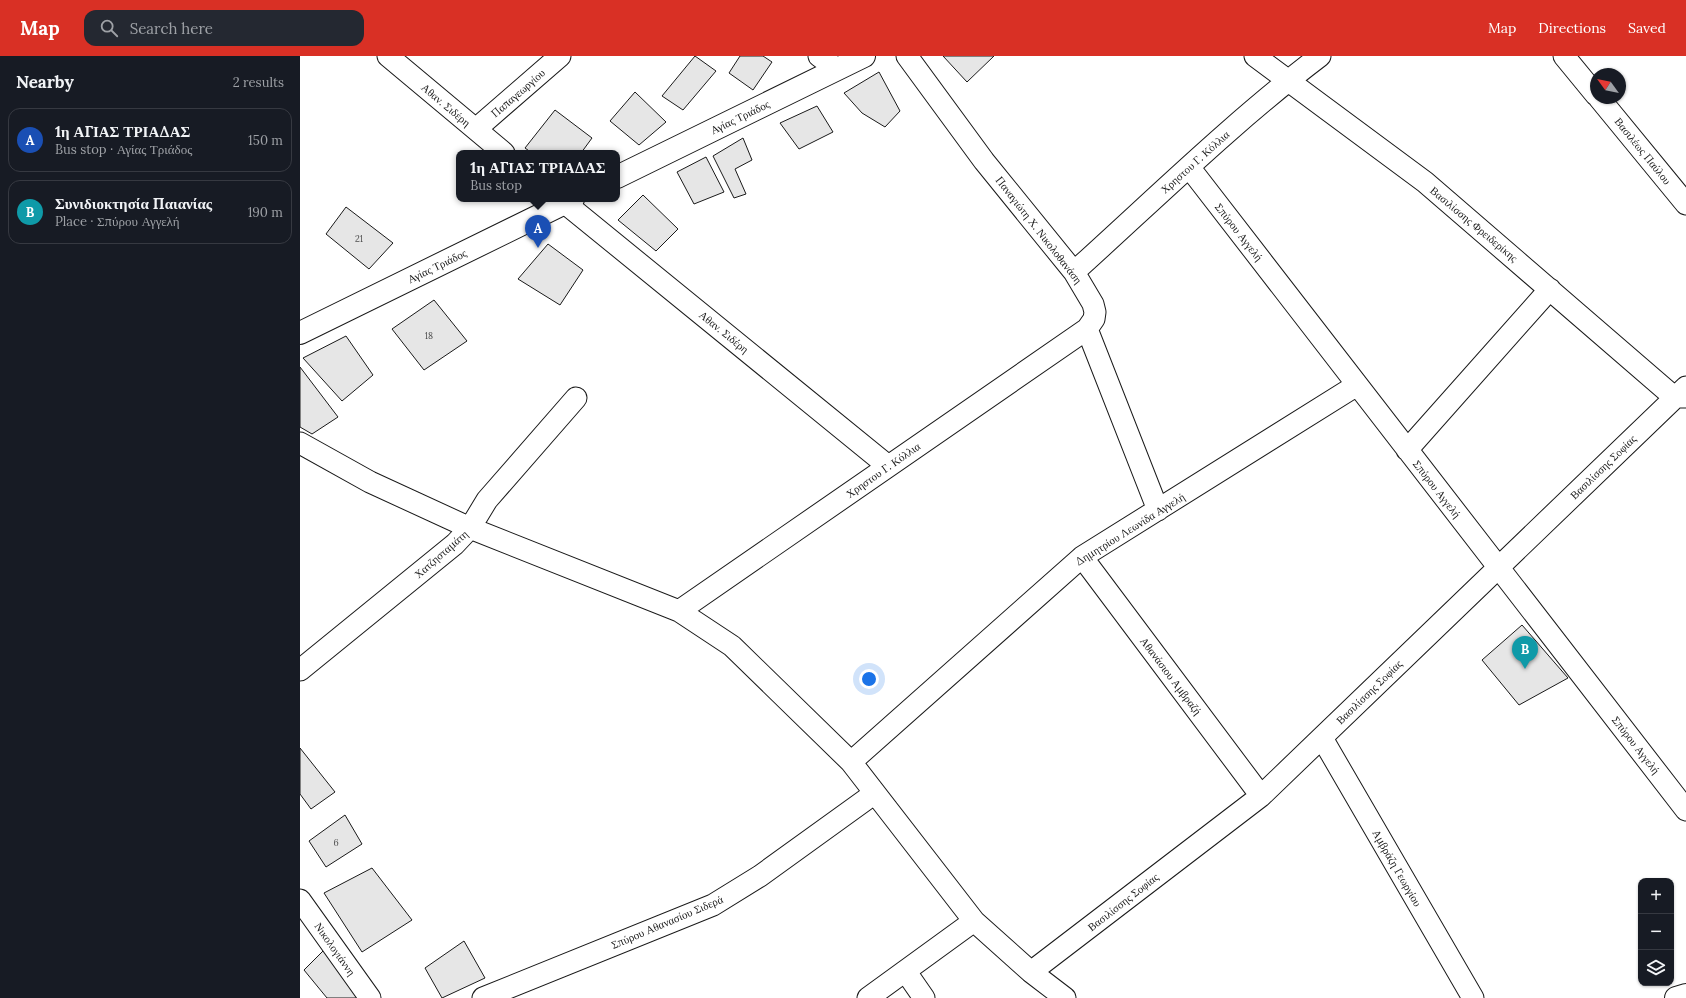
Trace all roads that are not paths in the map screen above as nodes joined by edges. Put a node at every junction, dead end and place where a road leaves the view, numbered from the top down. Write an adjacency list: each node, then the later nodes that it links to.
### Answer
1 (388, 56): 13 (street, Αθαν. Σιδέρη)
2 (560, 56): 13 (street, Παπαγεωργίου)
3 (819, 56): 9 (street)
4 (864, 56): 9 (street, Αγίας Τριάδος)
5 (907, 56): 20 (street, Παναγιώτη Χ. Νικολοθανάση)
6 (1255, 56): 10 (street, Βασιλίσσης Φρειδερίκης)
7 (1320, 56): 10 (street, Χρηστου Γ. Κόλλια)
8 (1564, 56): 11 (street)
9 (837, 69): 16 (street, Αγίας Τριάδος)
10 (1288, 80): 15 (street, Χρηστου Γ. Κόλλια); 21 (street, Βασιλίσσης Φρειδερίκης)
11 (1590, 88)
12 (1604, 104): 19 (street, Βασιλέως Παύλου)
13 (476, 129): 14 (street, Αθαν. Σιδέρη)
14 (500, 150)
15 (1188, 167): 20 (street, Χρηστου Γ. Κόλλια); 24 (street, Σπύρου Αγγελή)
16 (620, 176)
17 (562, 202): 23 (street, Αγίας Τριάδος)
18 (568, 202): 29 (street, Αθαν. Σιδέρη)
19 (1686, 204)
20 (1074, 272): 22 (street, Παναγιώτη Χ. Νικολοθανάση)
21 (1550, 289): 25 (street, Βασιλίσσης Φρειδερίκης); 28 (street)
22 (1087, 329): 29 (street, Χρηστου Γ. Κόλλια); 30 (street)
23 (300, 333)
24 (1357, 385): 28 (street, Σπύρου Αγγελή); 30 (street, Δημητρίου Λεωνίδα Αγγελή)
25 (1682, 394): 33 (street, Βασιλίσσης Σοφίας)
26 (576, 398): 31 (street, Χατζησταμάτη)
27 (300, 443): 31 (street)
28 (1407, 450): 33 (street, Σπύρου Αγγελή)
29 (888, 466): 34 (street, Χρηστου Γ. Κόλλια)
30 (1158, 510): 32 (street, Δημητρίου Λεωνίδα Αγγελή)
31 (470, 528): 34 (street); 35 (street, Χατζησταμάτη)
32 (1082, 557): 37 (street, Δημητρίου Λεωνίδα Αγγελή); 39 (street, Αθανάσιου Αμβραζή)
33 (1499, 567): 36 (street, Βασιλίσσης Σοφίας); 40 (street, Σπύρου Αγγελή)
34 (679, 611): 37 (street)
35 (300, 670)
36 (1322, 738): 39 (street, Βασιλίσσης Σοφίας); 51 (street, Αμβράζη Γεωργίου)
37 (851, 762): 38 (street)
38 (875, 793): 42 (street); 47 (street, Σπύρου Αθανασίου Σιδερά)
39 (1261, 796): 44 (street, Βασιλίσσης Σοφίας)
40 (1686, 810)
41 (300, 900): 46 (street, Νικολογιάννη)
42 (974, 921): 43 (street); 44 (street)
43 (906, 972): 48 (street); 49 (street)
44 (1031, 972): 50 (street)
45 (1686, 995): 52 (street)
46 (370, 998)
47 (484, 998)
48 (868, 998)
49 (924, 998)
50 (1065, 998)
51 (1473, 998)
52 (1676, 998)

